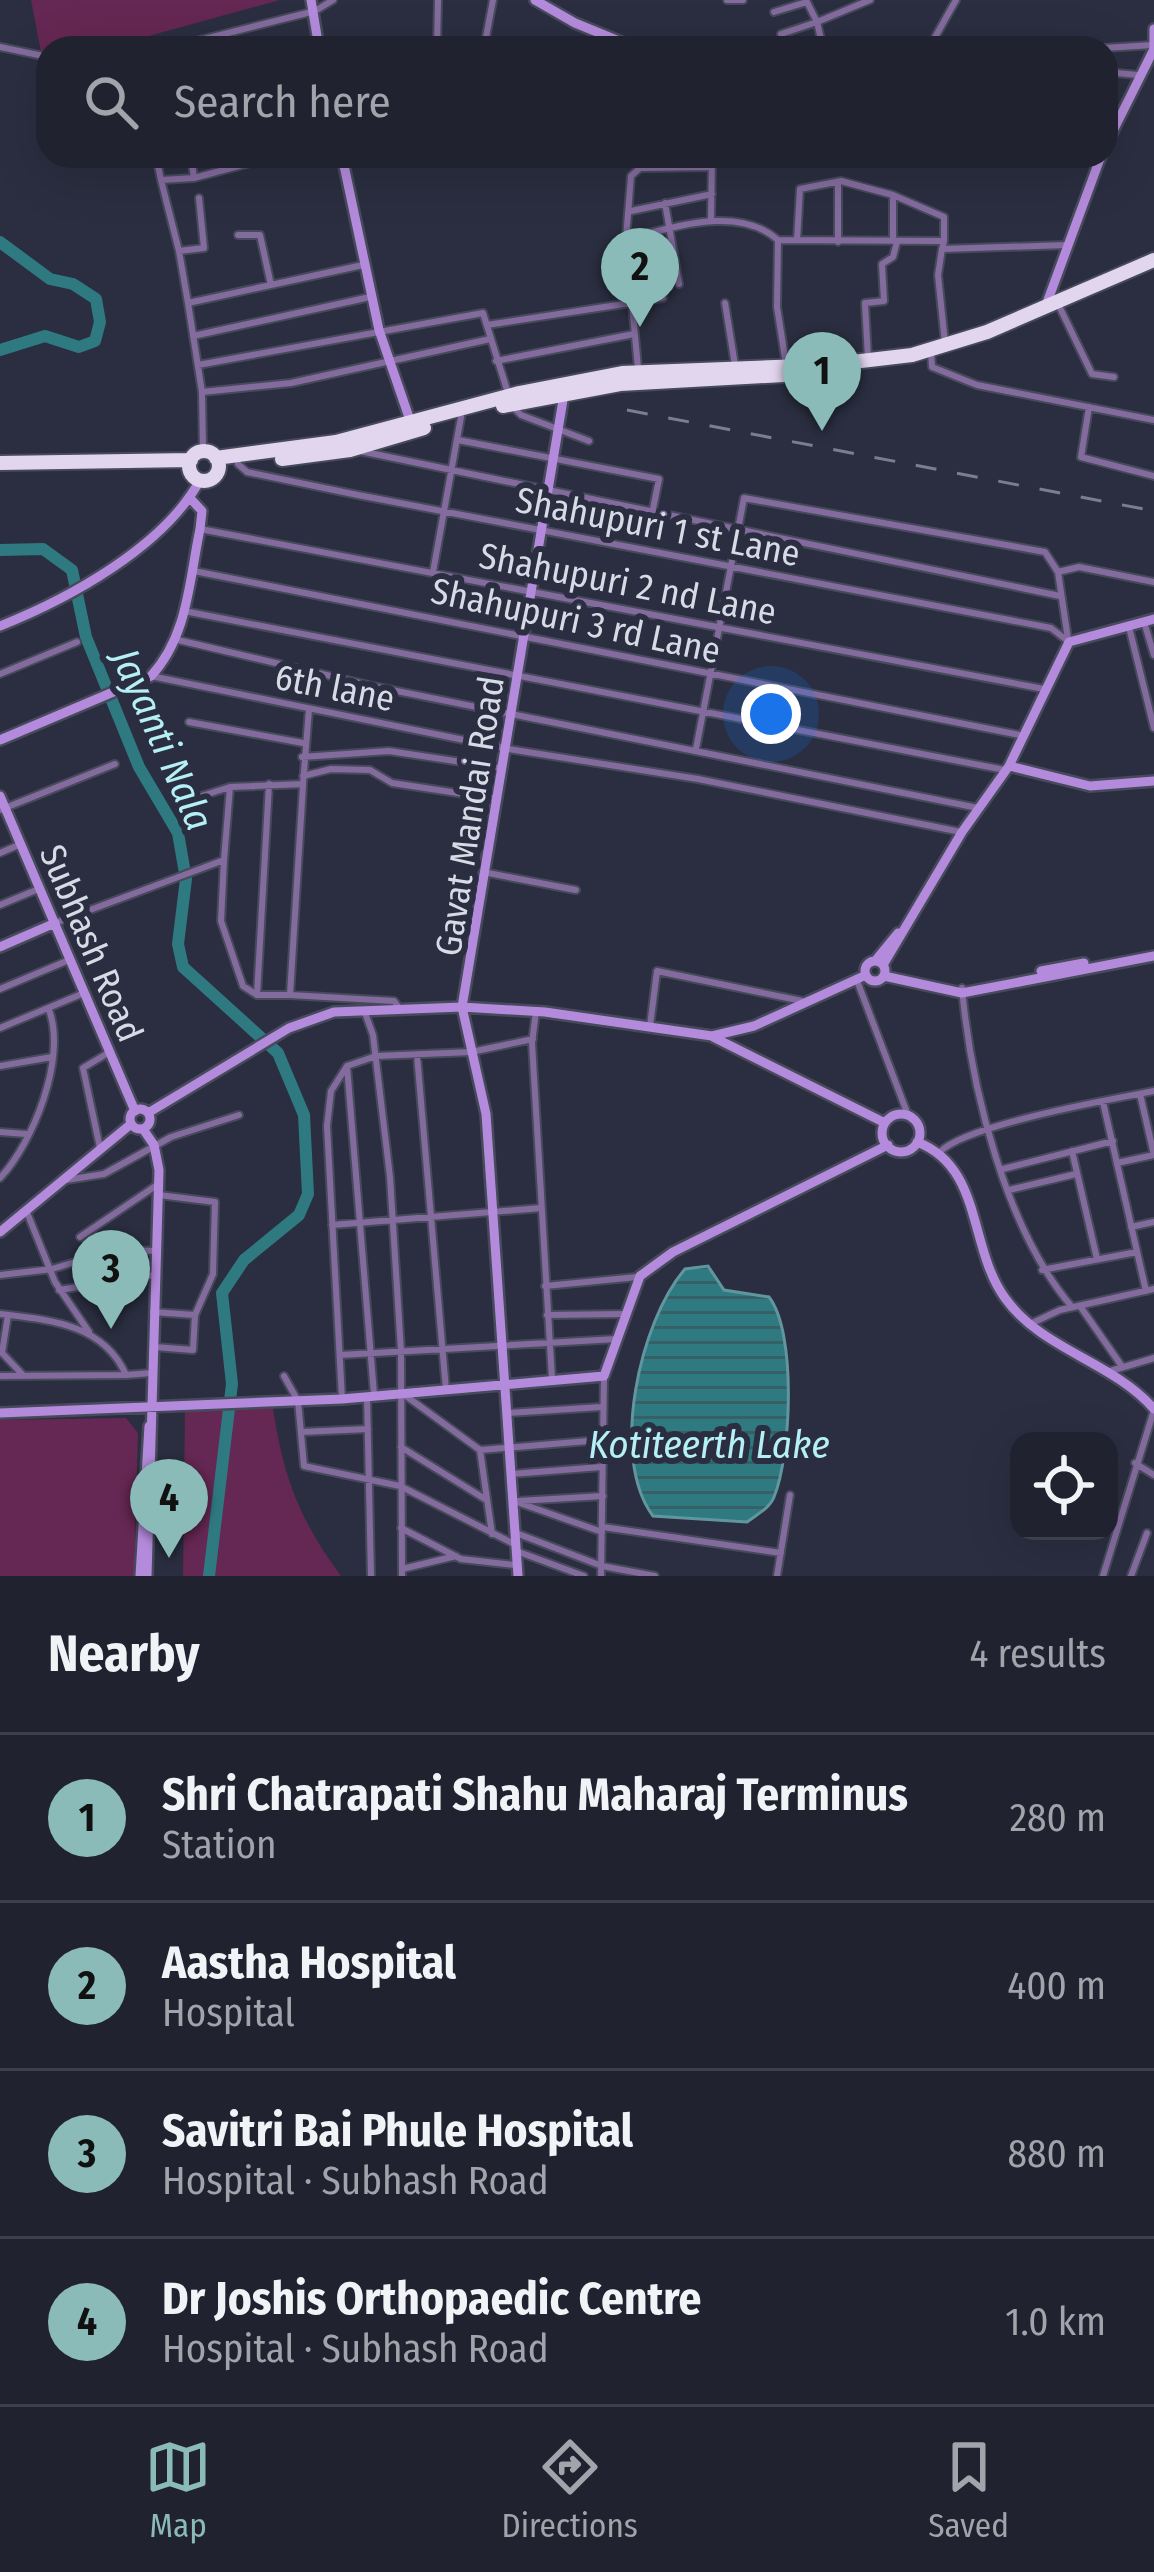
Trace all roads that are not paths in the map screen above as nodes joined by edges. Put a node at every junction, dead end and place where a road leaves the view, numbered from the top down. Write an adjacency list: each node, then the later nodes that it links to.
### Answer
1 (333, 0): 12 (street)
2 (438, 0): 19 (street)
3 (493, 0): 20 (street)
4 (535, 0): 21 (street)
5 (727, 0): 6 (street)
6 (743, 0)
7 (870, 0): 11 (street)
8 (956, 0): 23 (street)
9 (810, 1): 10 (street); 14 (street)
10 (795, 2): 13 (street)
11 (846, 4): 14 (street)
12 (313, 5): 17 (street); 18 (street)
13 (774, 12)
14 (817, 22): 16 (street); 22 (street)
15 (1154, 29): 26 (street)
16 (781, 34)
17 (209, 36)
18 (317, 36)
19 (436, 36)
20 (486, 36)
21 (611, 36)
22 (821, 36)
23 (936, 36)
24 (0, 47): 27 (street)
25 (1118, 48): 26 (street)
26 (1154, 48): 29 (street)
27 (36, 54)
28 (1118, 73): 29 (street)
29 (1138, 75): 30 (street)
30 (1118, 109)
31 (158, 168): 40 (street)
32 (193, 168): 39 (street)
33 (345, 168): 58 (street)
34 (690, 168): 38 (street)
35 (712, 168): 42 (street)
36 (1097, 168): 56 (street)
37 (225, 169): 39 (street)
38 (668, 169): 46 (street)
39 (194, 178): 40 (street)
40 (161, 180): 57 (street)
41 (838, 182): 43 (street); 52 (street); 53 (street)
42 (712, 194): 45 (street); 47 (street)
43 (893, 195): 54 (street); 55 (street)
44 (199, 198): 57 (street)
45 (664, 203): 46 (street); 48 (street)
46 (631, 211): 50 (street)
47 (711, 221): 48 (street); 51 (street)
48 (670, 229): 50 (street); 61 (street)
49 (238, 236): 60 (street)
50 (626, 239): 65 (street)
51 (778, 240): 52 (street); 78 (street)
52 (796, 240): 53 (street)
53 (838, 242): 54 (street)
54 (895, 242): 55 (street); 75 (street)
55 (943, 245): 56 (street); 73 (street)
56 (1068, 245): 67 (street)
57 (178, 250): 64 (street)
58 (367, 264): 60 (street); 62 (street)
59 (1154, 264): 67 (highway)
60 (271, 284): 64 (street)
61 (679, 284)
62 (373, 296): 69 (street); 71 (street)
63 (663, 298): 65 (street)
64 (188, 303): 71 (street)
65 (632, 303): 68 (street); 70 (street)
66 (725, 303): 79 (street)
67 (1052, 309): 73 (highway); 81 (street)
68 (487, 325): 69 (street); 72 (street)
69 (379, 331): 76 (street); 77 (street)
70 (634, 334): 74 (street); 80 (street)
71 (193, 336): 77 (street)
72 (490, 339): 74 (street); 76 (street)
73 (937, 352): 75 (highway); 79 (highway); 85 (street)
74 (496, 361): 84 (street)
75 (868, 362): 78 (highway)
76 (388, 363): 82 (street); 88 (street)
77 (198, 365): 82 (street)
78 (786, 365): 79 (highway)
79 (735, 371): 80 (highway); 83 (highway)
80 (638, 372): 84 (highway)
81 (1114, 377)
82 (202, 392): 94 (street)
83 (564, 394): 84 (highway); 89 (street)
84 (510, 400): 86 (highway); 88 (highway); 89 (street)
85 (1089, 407): 87 (street); 98 (street)
86 (461, 417): 88 (highway); 90 (street)
87 (1154, 420)
88 (412, 427): 92 (highway); 94 (highway)
89 (557, 431): 91 (street); 93 (street)
90 (458, 440): 93 (street); 97 (street)
91 (589, 442)
92 (357, 448): 95 (highway); 97 (street)
93 (552, 458): 100 (street); 103 (street)
94 (206, 462): 95 (highway); 96 (highway); 99 (highway)
95 (238, 464): 102 (street, Shahupuri 1 st Lane)
96 (0, 465)
97 (450, 473): 100 (street); 102 (street)
98 (1154, 476)
99 (200, 480): 101 (street)
100 (544, 493): 103 (street); 105 (street)
101 (189, 497): 104 (street); 116 (street)
102 (444, 512): 105 (street, Shahupuri 1 st Lane); 109 (street)
103 (652, 514): 106 (street)
104 (200, 529): 108 (street); 109 (street, Shahupuri 2 nd Lane)
105 (540, 530): 107 (street, Shahupuri 1 st Lane); 112 (street)
106 (736, 531): 107 (street); 110 (street); 113 (street)
107 (730, 567): 118 (street); 122 (street, Shahupuri 1 st Lane)
108 (192, 570): 114 (street); 119 (street, Shahupuri 3 rd Lane)
109 (434, 572): 112 (street, Shahupuri 2 nd Lane)
110 (1058, 572): 111 (street); 113 (street)
111 (1154, 582)
112 (532, 591): 118 (street, Shahupuri 2 nd Lane); 119 (street, Gavat Mandai Road)
113 (1060, 596): 122 (street)
114 (184, 611): 120 (street); 127 (street)
115 (1149, 621): 117 (street); 123 (street)
116 (0, 626)
117 (1129, 627): 122 (street); 133 (street)
118 (718, 631): 126 (street); 128 (street, Shahupuri 2 nd Lane)
119 (527, 634): 126 (street, Shahupuri 3 rd Lane); 127 (street, Gavat Mandai Road)
120 (178, 640): 125 (street); 130 (street)
121 (76, 642): 124 (street)
122 (1069, 642): 128 (street)
123 (1154, 655)
124 (0, 674)
125 (152, 676): 129 (street, 6th lane); 135 (street)
126 (710, 676): 131 (street); 134 (street, Shahupuri 3 rd Lane)
127 (519, 679): 130 (street, Gavat Mandai Road); 131 (street)
128 (1044, 689): 134 (street)
129 (310, 709): 136 (street); 137 (street, 6th lane)
130 (514, 711): 137 (street, Gavat Mandai Road); 138 (street)
131 (703, 713): 138 (street); 141 (street)
132 (189, 722): 136 (street)
133 (1154, 728)
134 (1020, 735): 141 (street)
135 (0, 740)
136 (304, 743): 139 (street)
137 (508, 749): 142 (street, Gavat Mandai Road); 152 (street, 6th lane)
138 (696, 749): 150 (street)
139 (302, 757): 142 (street); 143 (street)
140 (115, 764): 151 (street)
141 (1008, 768): 144 (street); 150 (street)
142 (505, 769): 149 (street, Gavat Mandai Road)
143 (303, 775): 145 (street); 149 (street); 170 (street)
144 (1154, 782)
145 (269, 784): 146 (street); 169 (street)
146 (230, 787): 148 (street); 155 (street)
147 (0, 796): 151 (street, Subhash Road)
148 (192, 799)
149 (500, 800): 156 (street, Gavat Mandai Road)
150 (979, 808): 152 (street)
151 (3, 809): 153 (street, Subhash Road)
152 (962, 832): 164 (street)
153 (21, 844): 154 (street); 157 (street, Subhash Road)
154 (0, 853)
155 (224, 860): 160 (street); 169 (street)
156 (488, 873): 158 (street); 172 (street, Gavat Mandai Road)
157 (41, 888): 159 (street); 160 (street, Subhash Road)
158 (576, 890)
159 (0, 905)
160 (55, 923): 161 (street); 163 (street, Subhash Road)
161 (0, 947)
162 (1154, 953): 167 (street)
163 (70, 959): 166 (street); 168 (street, Subhash Road)
164 (882, 968): 165 (street); 165 (street); 167 (street)
165 (861, 976): 171 (street); 194 (street)
166 (0, 989)
167 (962, 991): 197 (street)
168 (84, 992): 174 (street); 182 (street, Subhash Road)
169 (257, 995): 170 (street)
170 (290, 995): 173 (street)
171 (805, 1002): 178 (street); 179 (street)
172 (462, 1007): 173 (street); 176 (street); 181 (street)
173 (400, 1009): 175 (street)
174 (49, 1010): 177 (street); 185 (street)
175 (364, 1010): 184 (street); 192 (street)
176 (536, 1011): 178 (street); 180 (street)
177 (0, 1028)
178 (649, 1029): 179 (street)
179 (712, 1036): 195 (street)
180 (532, 1039): 181 (street); 215 (street)
181 (470, 1052): 183 (street); 217 (street)
182 (108, 1053): 191 (street, Subhash Road); 204 (street)
183 (417, 1054): 184 (street); 218 (street)
184 (376, 1056): 187 (street); 219 (street)
185 (52, 1057): 186 (street); 199 (street)
186 (0, 1066)
187 (347, 1066): 221 (street); 222 (street)
188 (1154, 1090): 189 (street)
189 (1140, 1094): 190 (street); 207 (street)
190 (1103, 1102): 197 (street); 200 (street)
191 (134, 1111): 192 (street); 196 (street)
192 (148, 1113): 196 (street)
193 (239, 1115): 202 (street)
194 (908, 1115): 195 (street); 201 (street)
195 (885, 1123): 203 (street)
196 (137, 1126): 202 (street); 204 (street)
197 (990, 1130): 206 (street); 209 (street)
198 (0, 1132): 199 (street)
199 (27, 1134): 211 (street)
200 (1113, 1141): 205 (street); 208 (street)
201 (917, 1142): 203 (street); 206 (street)
202 (154, 1145): 212 (street); 213 (street)
203 (888, 1145): 233 (street)
204 (101, 1149): 212 (street)
205 (1072, 1151): 209 (street); 210 (street)
206 (940, 1152): 243 (street)
207 (1154, 1155): 208 (street)
208 (1117, 1162): 223 (street)
209 (1003, 1169): 214 (street)
210 (1076, 1174): 214 (street); 228 (street)
211 (0, 1178)
212 (66, 1180): 216 (street)
213 (159, 1189): 225 (street); 226 (street); 241 (street)
214 (1009, 1190): 230 (street)
215 (541, 1208): 217 (street); 234 (street)
216 (26, 1210): 224 (street); 229 (street)
217 (491, 1212): 218 (street); 247 (street)
218 (432, 1216): 219 (street); 249 (street)
219 (392, 1220): 221 (street); 250 (street)
220 (1154, 1222): 223 (street)
221 (360, 1223): 222 (street); 252 (street)
222 (332, 1225): 253 (street)
223 (1131, 1227): 227 (street)
224 (0, 1232)
225 (80, 1237)
226 (156, 1252): 229 (street); 232 (street)
227 (1137, 1252): 228 (street); 236 (street)
228 (1097, 1259): 230 (street)
229 (52, 1269): 231 (street); 235 (street)
230 (1042, 1270): 237 (street)
231 (0, 1275)
232 (155, 1275): 235 (street); 238 (street)
233 (640, 1276): 234 (street); 240 (street)
234 (545, 1286): 242 (street)
235 (59, 1290): 244 (street)
236 (1150, 1290): 237 (street)
237 (1076, 1306): 243 (street); 255 (street)
238 (153, 1312): 241 (street); 248 (street)
239 (4, 1314): 244 (street); 251 (street)
240 (626, 1314): 242 (street); 245 (street)
241 (195, 1315): 248 (street)
242 (547, 1315): 246 (street)
243 (1028, 1326): 256 (street)
244 (89, 1332): 259 (street)
245 (616, 1340): 246 (street); 262 (street)
246 (549, 1342): 247 (street); 263 (street)
247 (501, 1345): 249 (street); 264 (street)
248 (151, 1346): 257 (street)
249 (442, 1349): 250 (street); 265 (street)
250 (401, 1352): 252 (street); 266 (street)
251 (1, 1353): 258 (street)
252 (372, 1353): 253 (street); 267 (street)
253 (340, 1355): 268 (street)
254 (1154, 1358): 255 (street)
255 (1121, 1365): 256 (street)
256 (1107, 1372): 272 (street)
257 (152, 1373): 259 (street); 271 (street)
258 (22, 1374): 259 (street); 260 (street)
259 (126, 1375)
260 (0, 1376)
261 (284, 1376): 269 (street)
262 (604, 1376): 263 (street); 270 (street)
263 (552, 1379): 264 (street)
264 (505, 1385): 265 (street); 274 (street)
265 (446, 1390): 266 (street)
266 (403, 1394): 267 (street); 278 (street); 280 (street)
267 (371, 1397): 268 (street); 275 (street)
268 (342, 1399): 269 (street)
269 (298, 1401): 271 (street); 276 (street)
270 (601, 1406): 274 (street); 277 (street)
271 (151, 1408): 273 (street); 302 (street)
272 (1154, 1410): 281 (street)
273 (0, 1413)
274 (508, 1413): 279 (street)
275 (368, 1429): 276 (street); 285 (street)
276 (301, 1432): 285 (street)
277 (600, 1440): 279 (street); 282 (street)
278 (401, 1447): 286 (street); 289 (street)
279 (507, 1448): 280 (street); 283 (street)
280 (481, 1450): 289 (street)
281 (1136, 1462): 284 (street); 307 (street)
282 (601, 1467): 283 (street); 288 (street)
283 (511, 1474): 290 (street)
284 (1154, 1475)
285 (368, 1479): 286 (street); 303 (street)
286 (400, 1486): 291 (street); 294 (street)
287 (790, 1495): 296 (street)
288 (603, 1496): 290 (street); 292 (street)
289 (485, 1499): 294 (street)
290 (514, 1501): 292 (street); 295 (street)
291 (401, 1528): 297 (street); 300 (street)
292 (603, 1529): 296 (street); 299 (street)
293 (1147, 1533): 308 (street)
294 (492, 1534): 295 (street)
295 (514, 1542): 298 (street); 299 (street); 304 (street)
296 (781, 1553): 306 (street)
297 (456, 1556): 298 (street); 300 (street)
298 (518, 1570)
299 (602, 1571): 301 (street)
300 (402, 1573)
301 (635, 1575): 305 (street)
302 (143, 1576)
303 (370, 1576)
304 (584, 1576)
305 (656, 1576)
306 (777, 1576)
307 (1103, 1576)
308 (1131, 1576)

